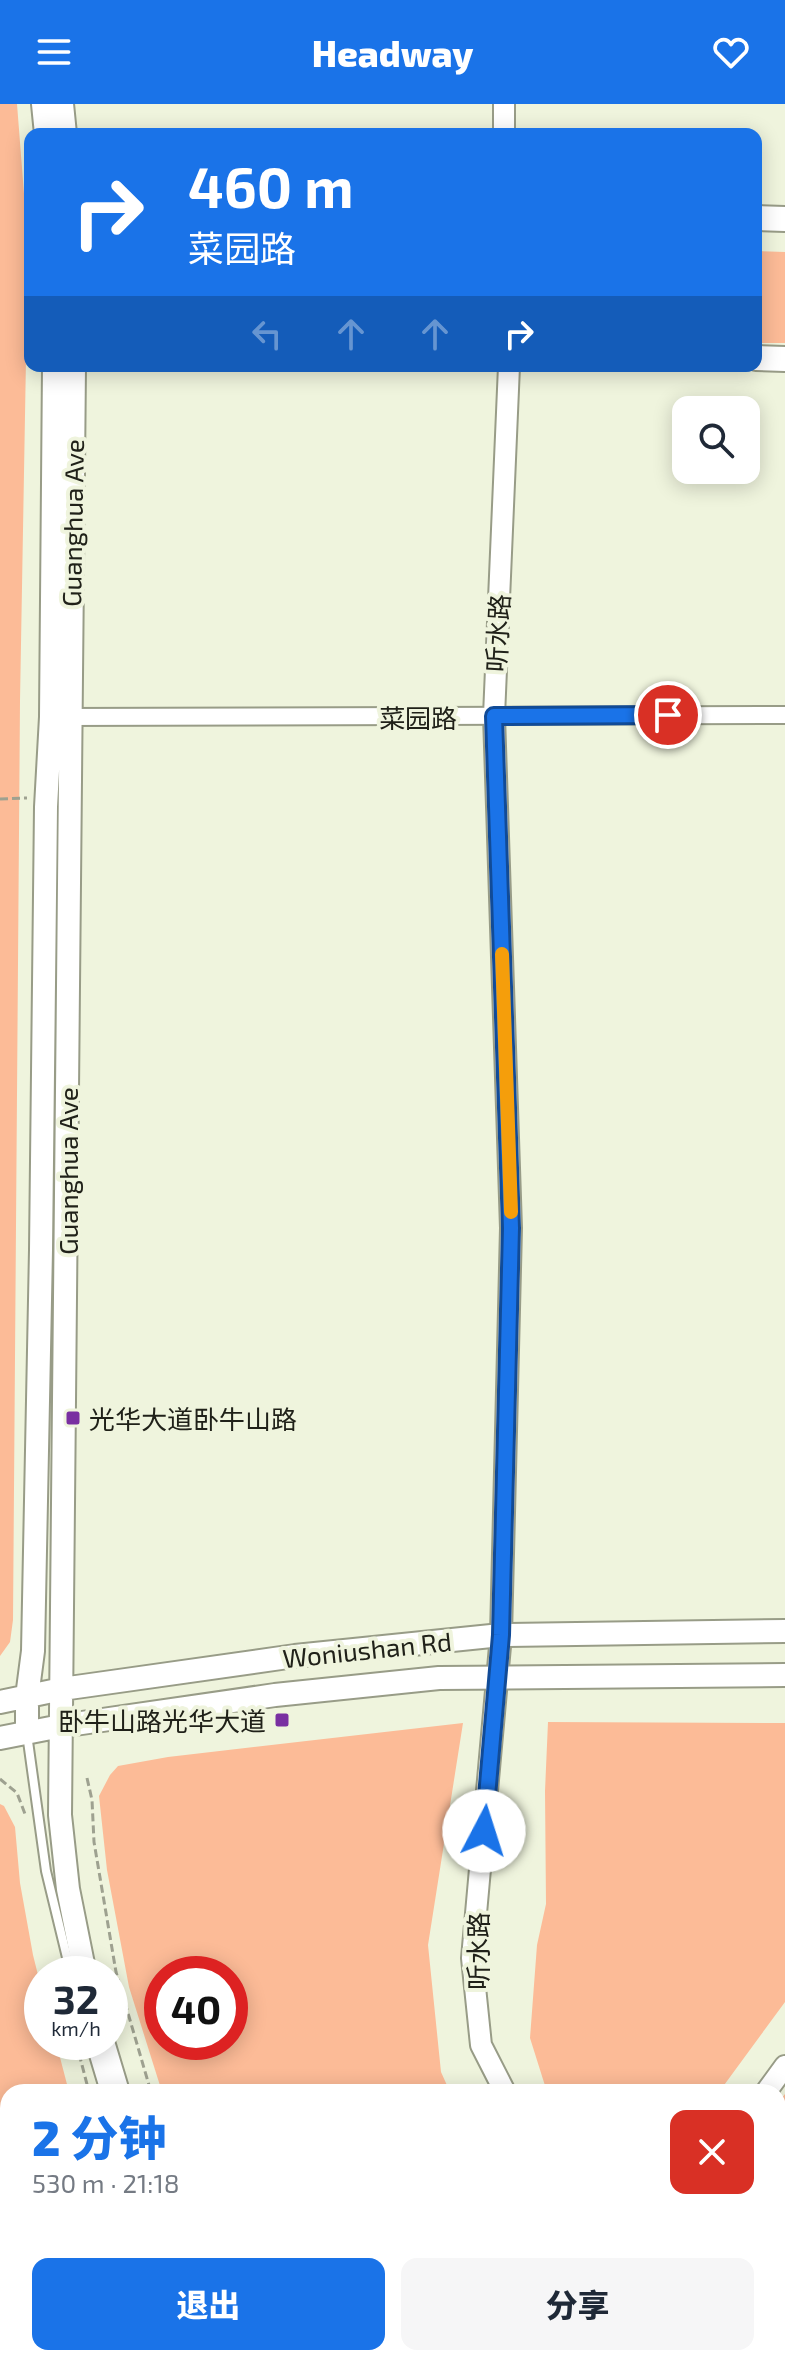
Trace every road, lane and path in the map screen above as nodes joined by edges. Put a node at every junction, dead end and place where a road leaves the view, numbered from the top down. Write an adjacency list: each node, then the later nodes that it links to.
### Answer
1 (43, 104): 4 (main road)
2 (62, 104): 5 (main road)
3 (504, 104): 6 (street)
4 (45, 128)
5 (64, 128)
6 (504, 128)
7 (762, 218): 8 (main road)
8 (785, 219)
9 (762, 358): 10 (main road)
10 (785, 359)
11 (54, 372): 16 (main road, Guanghua Ave)
12 (74, 372): 16 (main road, Guanghua Ave)
13 (509, 372): 15 (street, 听水路)
14 (785, 715): 15 (street, 菜园路)
15 (494, 716): 16 (street, 菜园路); 20 (street, 听水路)
16 (60, 717): 23 (main road, Guanghua Ave); 24 (main road, Guanghua Ave)
17 (27, 798): 18 (path)
18 (0, 799)
19 (785, 1631): 20 (main road, Woniushan Rd)
20 (501, 1635): 22 (street, 听水路); 23 (main road, Woniushan Rd)
21 (785, 1675): 22 (main road)
22 (498, 1676): 26 (main road); 42 (street, 听水路)
23 (62, 1689): 24 (main road, Woniushan Rd); 26 (main road, Guanghua Ave)
24 (27, 1697): 25 (main road, Woniushan Rd); 27 (main road, Guanghua Ave)
25 (0, 1702)
26 (61, 1726): 27 (main road); 33 (main road, Guanghua Ave)
27 (27, 1733): 28 (main road); 32 (lane)
28 (0, 1738)
29 (87, 1778): 41 (path)
30 (0, 1779): 31 (path)
31 (17, 1793)
32 (67, 1956)
33 (81, 1956)
34 (81, 2060): 38 (path)
35 (95, 2060): 39 (lane)
36 (108, 2060): 40 (main road)
37 (785, 2066): 43 (street)
38 (87, 2084)
39 (103, 2084)
40 (116, 2084)
41 (149, 2084)
42 (501, 2084)
43 (772, 2084)

